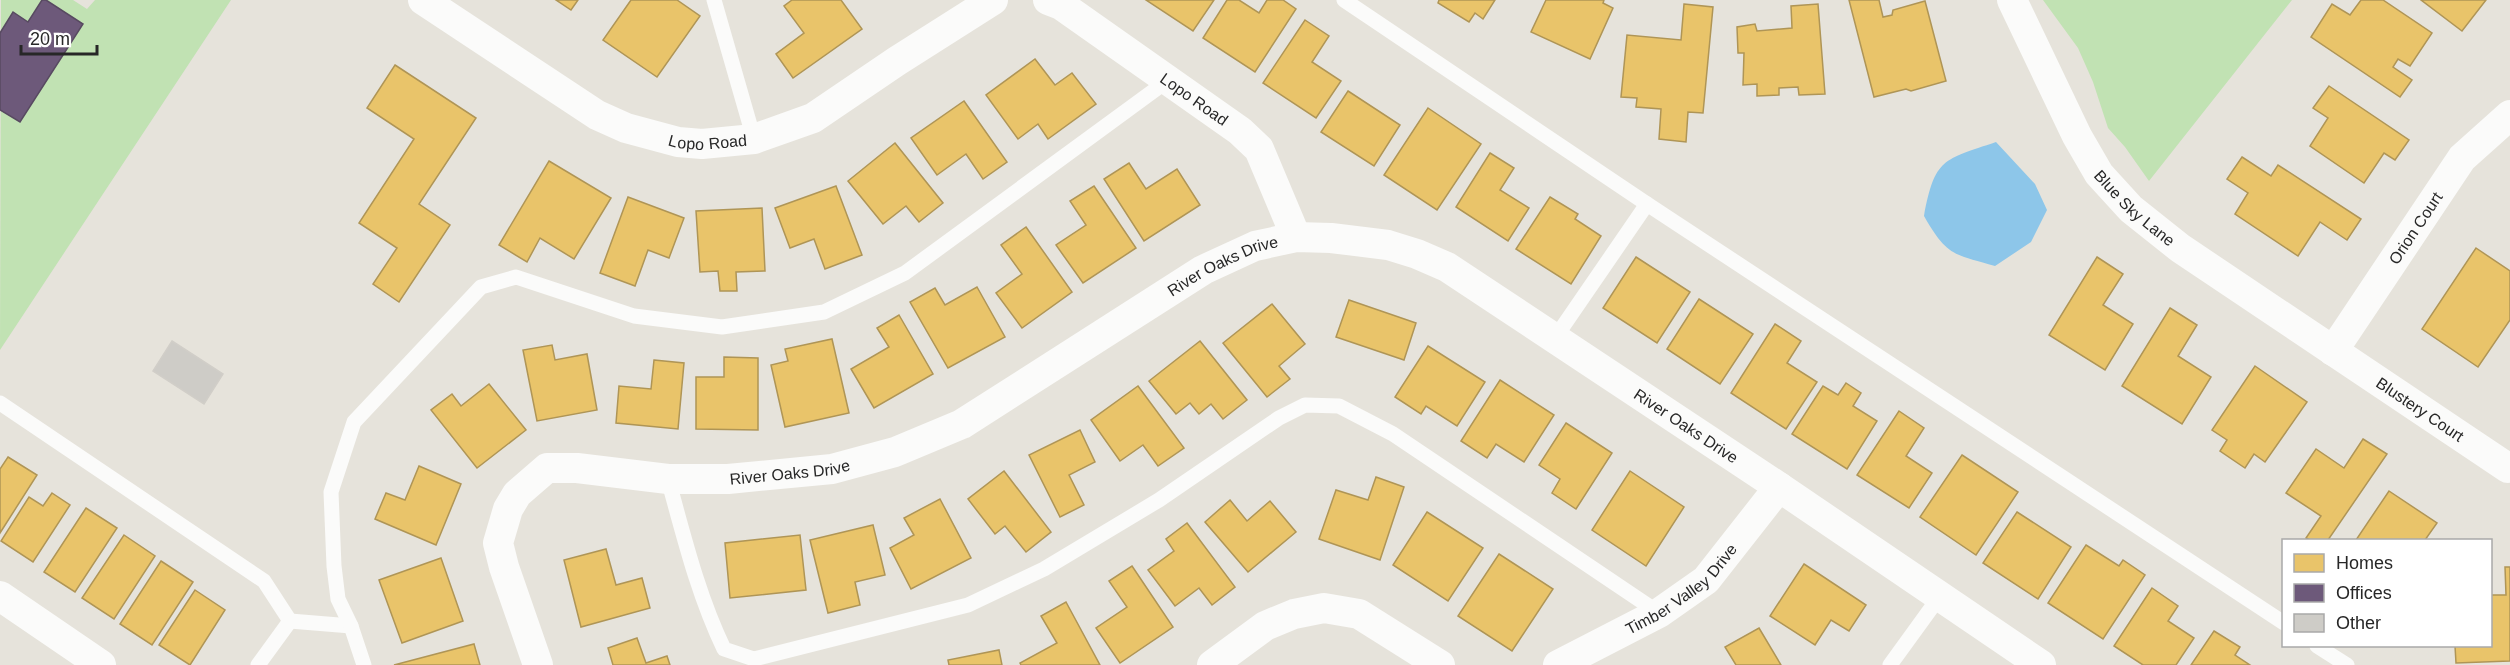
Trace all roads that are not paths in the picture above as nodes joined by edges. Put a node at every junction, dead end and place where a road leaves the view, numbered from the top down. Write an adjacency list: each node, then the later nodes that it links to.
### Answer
1 (423, 0): 10 (street, Lopo Road)
2 (714, 0): 10 (lane)
3 (993, 0): 7 (street, Lopo Road)
4 (1048, 0): 8 (street, Lopo Road)
5 (1344, 0): 11 (lane)
6 (2012, 0): 14 (street, Blue Sky Lane)
7 (955, 11): 10 (street, Lopo Road)
8 (1167, 81): 12 (street, Lopo Road); 24 (lane)
9 (2510, 115): 14 (street, Orion Court)
10 (754, 139)
11 (1647, 204): 13 (lane); 23 (lane)
12 (1296, 237): 13 (street, River Oaks Drive); 17 (street, River Oaks Drive)
13 (1555, 338): 18 (street, River Oaks Drive)
14 (2333, 351): 16 (street, Blustery Court)
15 (0, 403): 22 (lane)
16 (2508, 468)
17 (668, 479): 21 (lane); 29 (street, River Oaks Drive)
18 (1779, 487): 20 (street, River Oaks Drive); 21 (street, Timber Valley Drive)
19 (0, 596): 26 (street)
20 (1940, 596): 33 (lane); 34 (street, River Oaks Drive)
21 (1659, 613): 32 (street, Timber Valley Drive)
22 (291, 621): 24 (lane); 27 (lane)
23 (2282, 622)
24 (351, 626): 28 (lane)
25 (2320, 647): 35 (lane)
26 (101, 665)
27 (258, 665)
28 (364, 665)
29 (538, 665)
30 (1212, 665): 31 (street)
31 (1440, 665)
32 (1558, 665)
33 (1890, 665)
34 (2041, 665)
35 (2347, 665)

